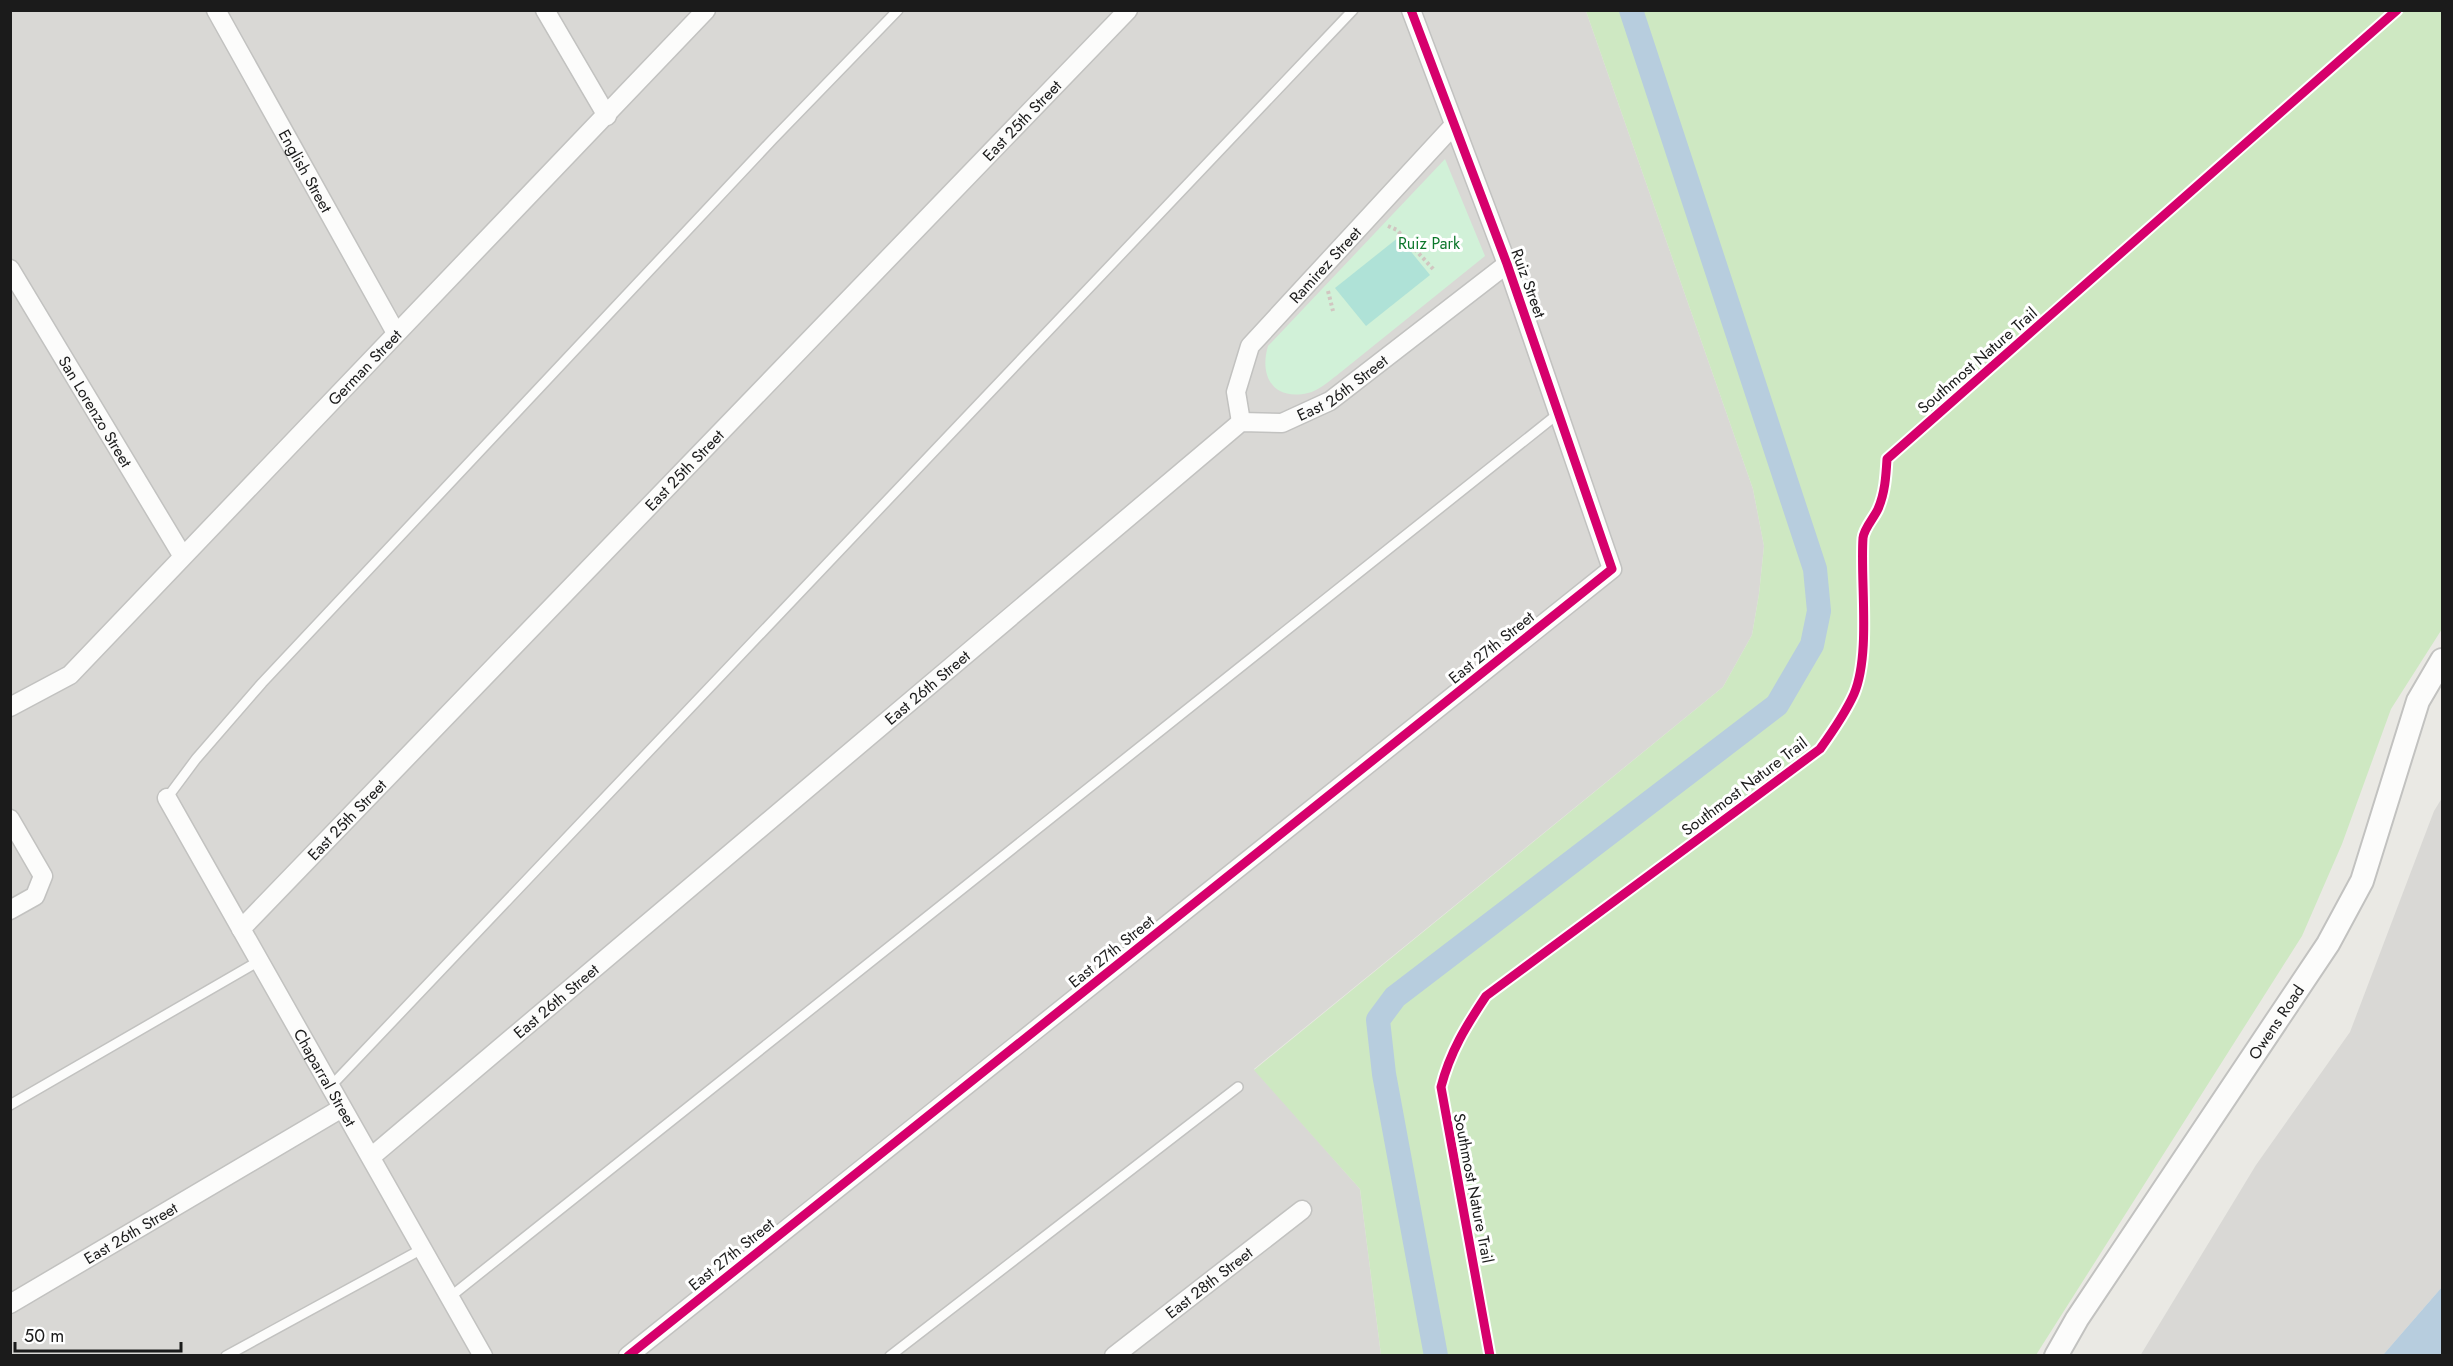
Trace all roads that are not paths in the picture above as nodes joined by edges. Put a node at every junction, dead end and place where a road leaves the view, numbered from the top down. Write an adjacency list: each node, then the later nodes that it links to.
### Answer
1 (216, 10): 12 (street, English Street)
2 (545, 10): 8 (street)
3 (706, 10): 8 (street, German Street)
4 (898, 10): 19 (lane)
5 (1128, 10): 22 (street, East 25th Street)
6 (1353, 10): 24 (lane)
7 (1411, 10): 9 (street, Ruiz Street)
8 (607, 116): 12 (street, German Street)
9 (1453, 126): 10 (street, Ruiz Street); 14 (street, Ramirez Street)
10 (1507, 264): 13 (street, Ruiz Street); 14 (street, East 26th Street)
11 (10, 269): 15 (street, San Lorenzo Street)
12 (396, 333): 15 (street, German Street)
13 (1559, 413): 16 (street, Ruiz Street); 31 (lane)
14 (1241, 422): 28 (street, East 26th Street)
15 (182, 555): 18 (street, German Street)
16 (1612, 569): 35 (street, East 27th Street)
17 (2442, 660): 38 (street, Owens Road)
18 (10, 707)
19 (167, 798): 22 (street, Chaparral Street)
20 (10, 819): 21 (street)
21 (10, 910)
22 (241, 929): 23 (street, Chaparral Street)
23 (259, 961): 24 (street, Chaparral Street); 26 (lane)
24 (330, 1086): 27 (street, Chaparral Street)
25 (1238, 1087): 36 (lane)
26 (10, 1105)
27 (342, 1108): 28 (street, Chaparral Street); 32 (street, East 26th Street)
28 (370, 1157): 30 (street, Chaparral Street)
29 (1302, 1210): 37 (street, East 28th Street)
30 (423, 1249): 31 (street, Chaparral Street); 33 (lane)
31 (450, 1297): 34 (street, Chaparral Street)
32 (10, 1304)
33 (226, 1356)
34 (483, 1356)
35 (628, 1356)
36 (890, 1356)
37 (1114, 1356)
38 (2056, 1356)

